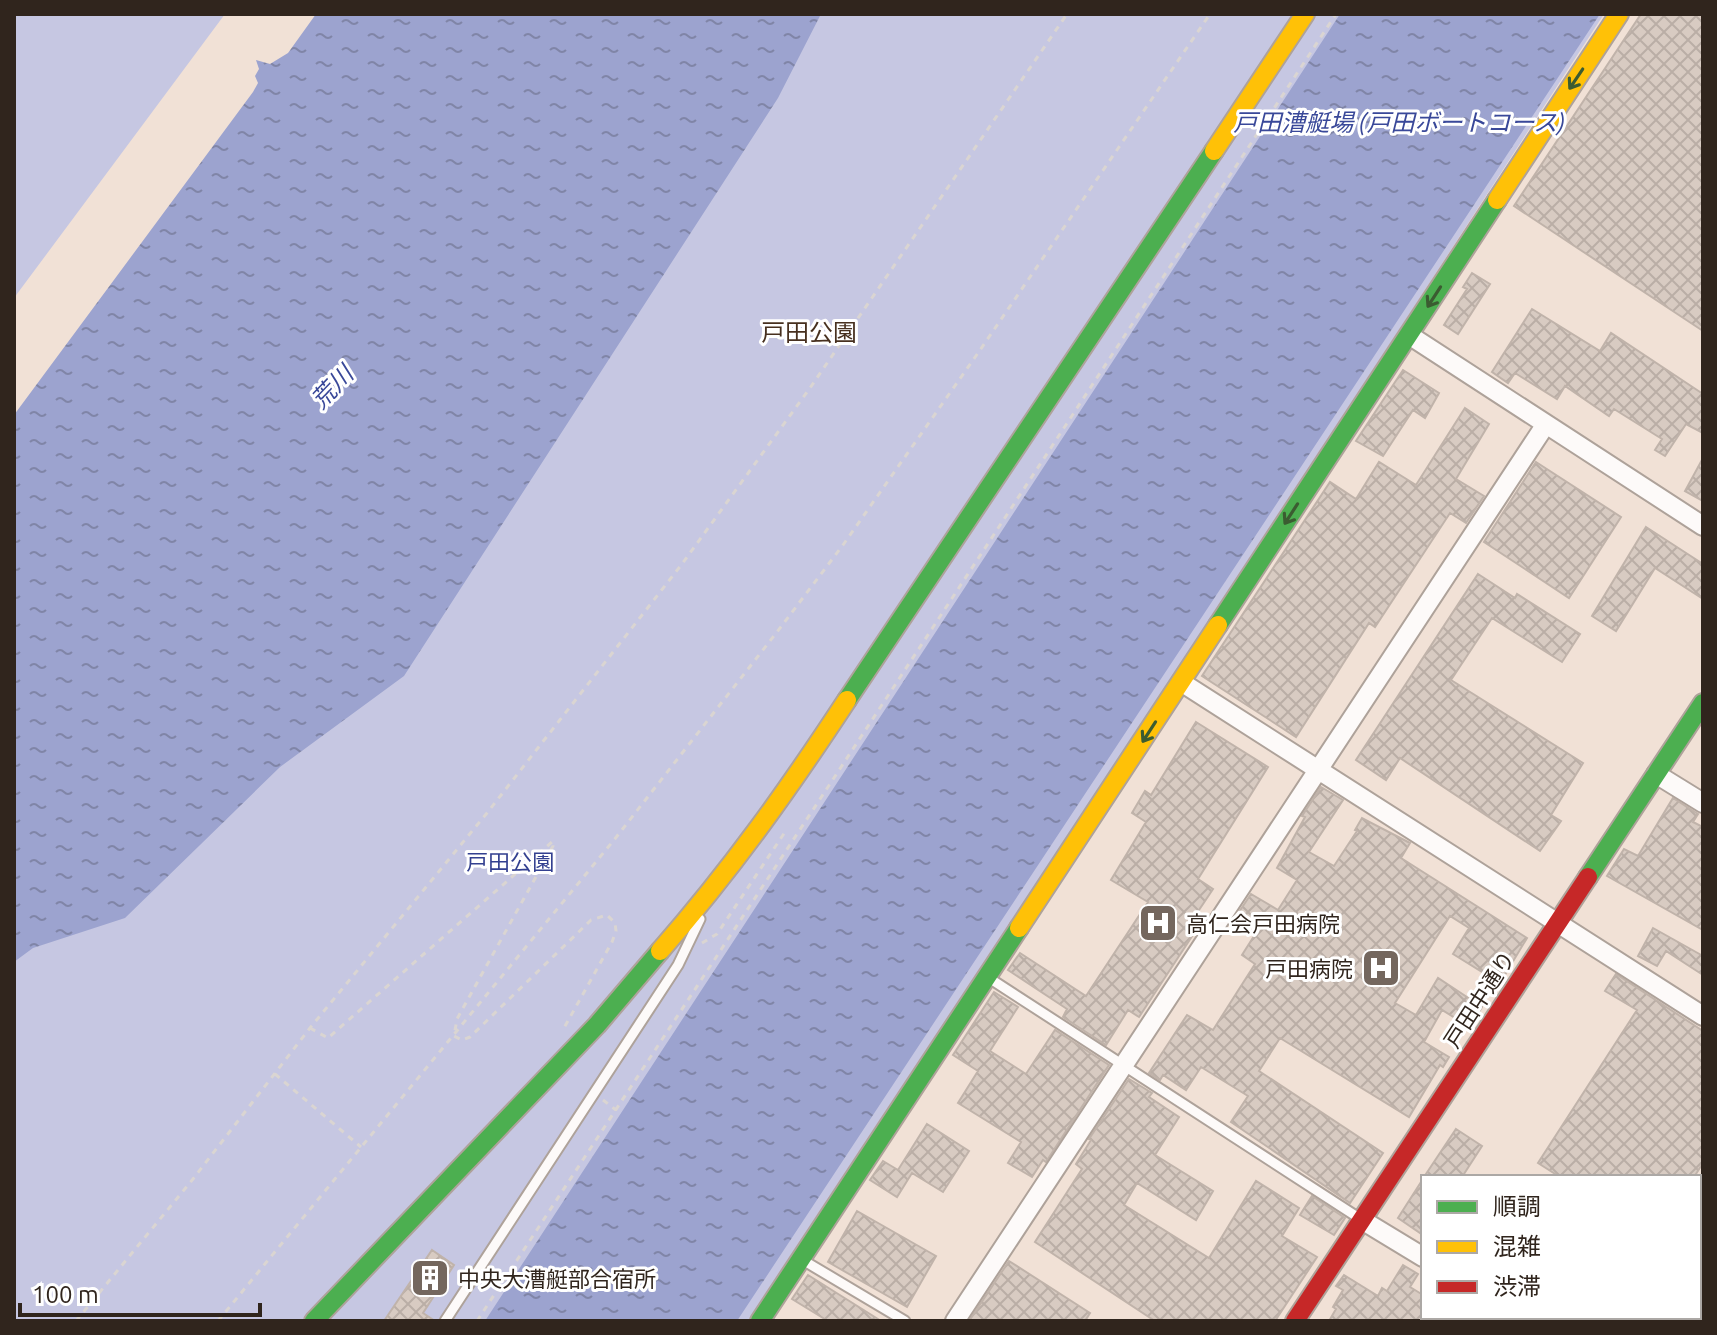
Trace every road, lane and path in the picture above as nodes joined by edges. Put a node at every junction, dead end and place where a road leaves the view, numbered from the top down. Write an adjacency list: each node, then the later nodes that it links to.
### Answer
1 (1067, 14): 18 (path)
2 (1210, 14): 20 (path)
3 (1305, 14): 14 (street)
4 (1336, 14): 24 (path)
5 (1619, 14): 6 (street, one-way to 6)
6 (1409, 335): 7 (street); 9 (street, one-way to 9)
7 (1546, 424): 8 (street); 11 (street)
8 (1703, 526)
9 (1181, 682): 11 (street); 16 (street, one-way to 16)
10 (1703, 703): 12 (street, 戸田中通り)
11 (1317, 770): 15 (street); 21 (street)
12 (1656, 774): 13 (street); 15 (street, 戸田中通り)
13 (1703, 803)
14 (715, 888): 31 (street); 32 (lane)
15 (1558, 923): 17 (street); 26 (street, 戸田中通り)
16 (988, 978): 21 (lane); 28 (street)
17 (1703, 1016)
18 (310, 1028): 20 (path); 22 (path)
19 (564, 1030): 20 (path)
20 (454, 1036): 25 (path)
21 (1125, 1065): 26 (lane); 36 (street)
22 (274, 1074): 25 (path); 29 (path)
23 (599, 1098): 24 (path)
24 (616, 1110): 33 (path)
25 (361, 1147): 30 (path)
26 (1362, 1220): 27 (street); 37 (street, 戸田中通り)
27 (1421, 1256)
28 (801, 1259): 34 (street); 35 (lane)
29 (76, 1321)
30 (218, 1321)
31 (314, 1321)
32 (445, 1321)
33 (477, 1321)
34 (760, 1321)
35 (905, 1321)
36 (955, 1321)
37 (1295, 1321)

